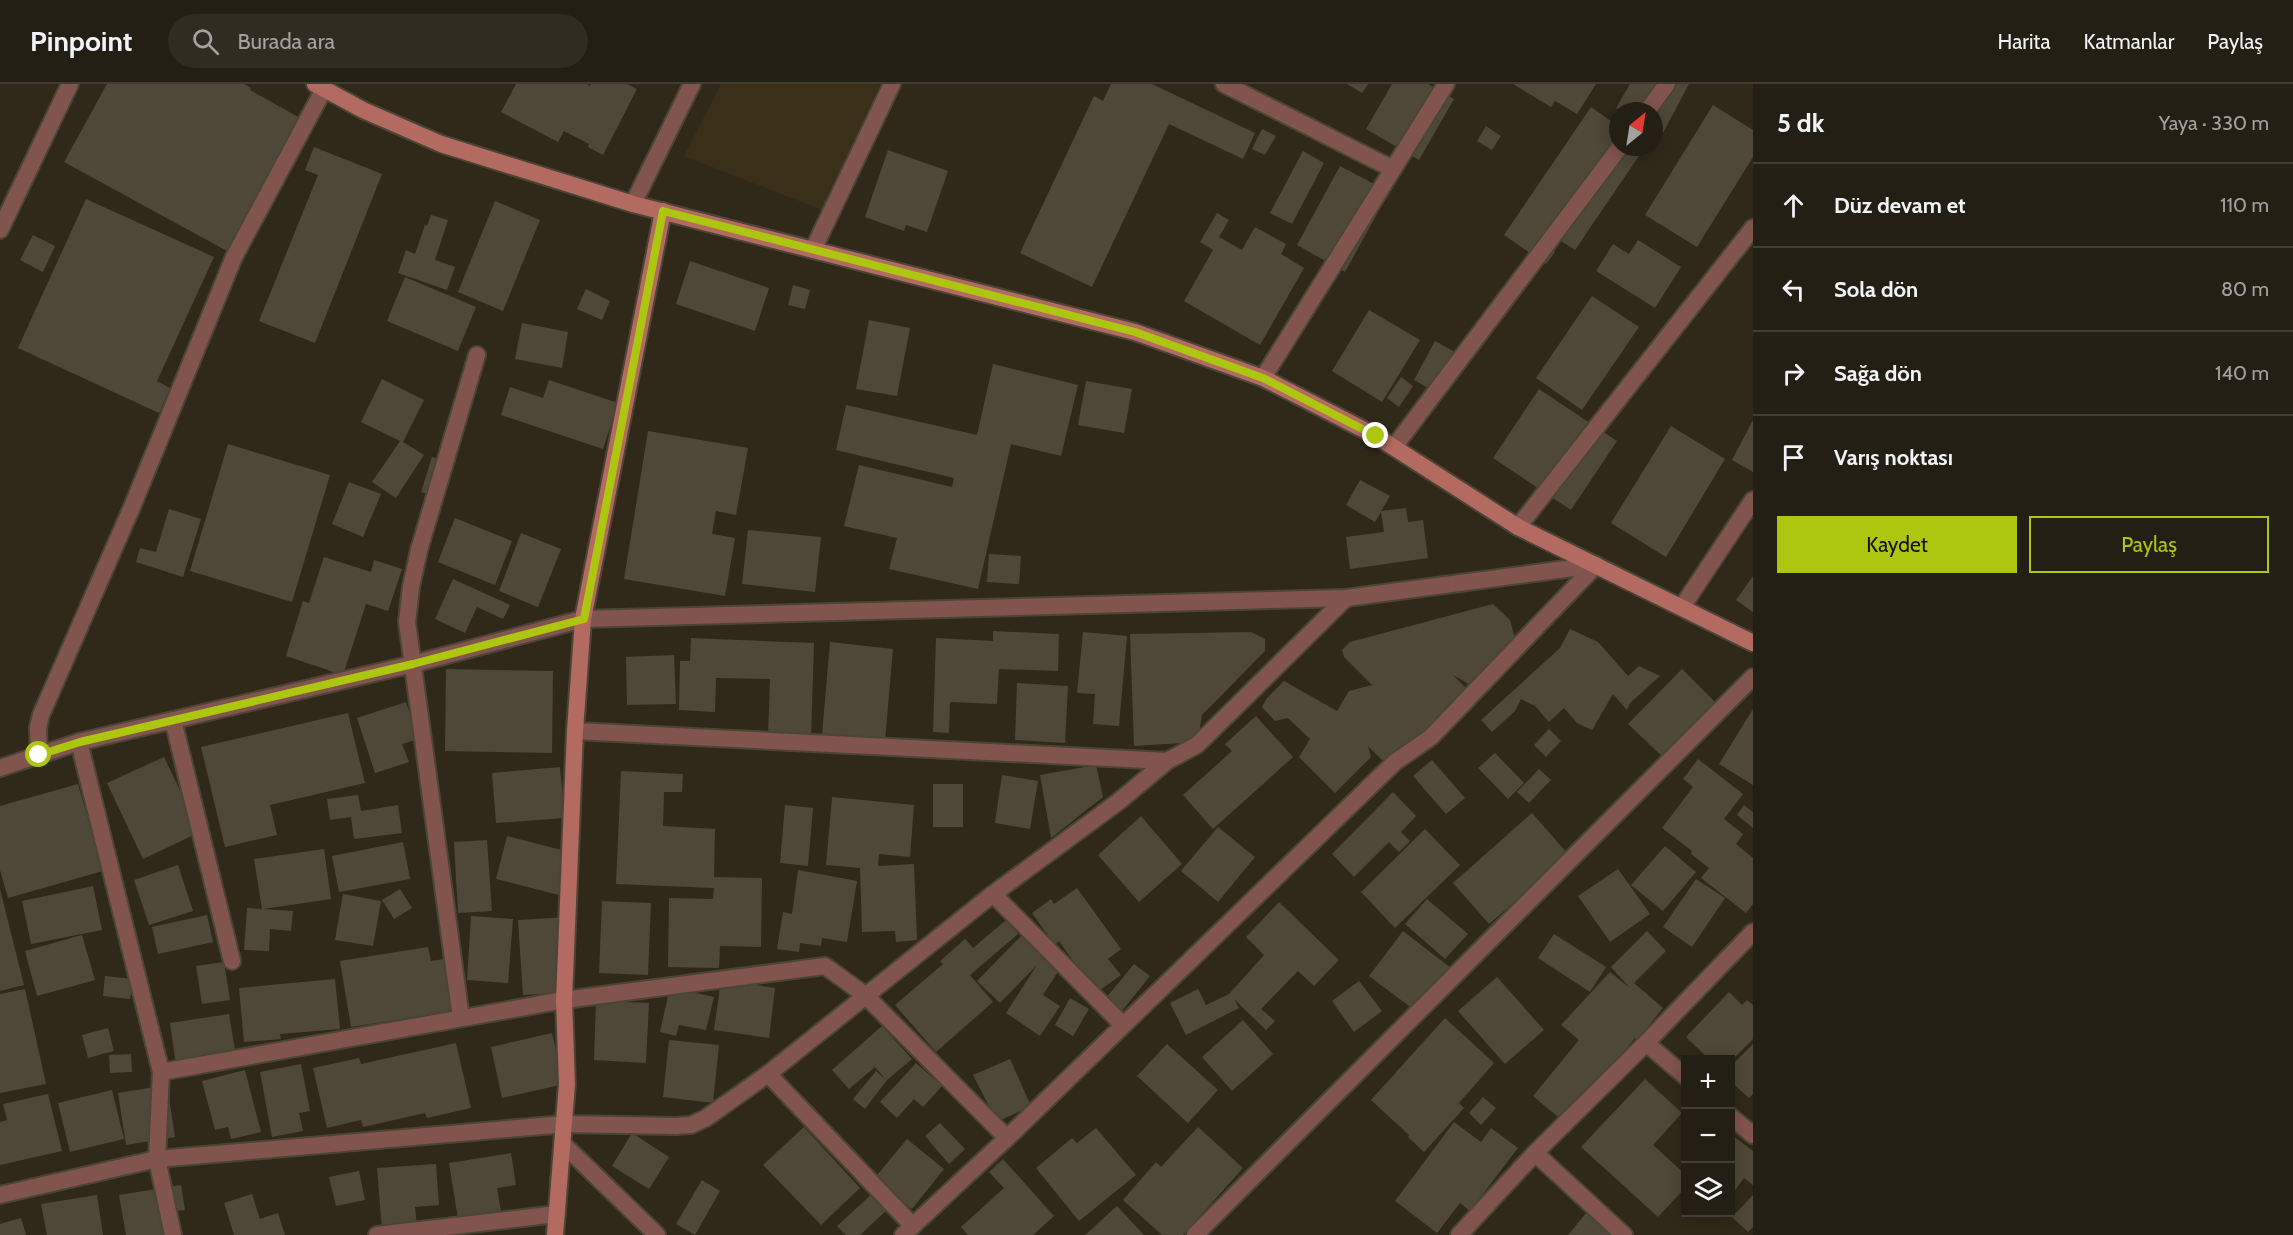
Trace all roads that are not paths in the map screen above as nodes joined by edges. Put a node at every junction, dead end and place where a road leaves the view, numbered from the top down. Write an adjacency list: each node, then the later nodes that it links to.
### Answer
1 (70, 84): 14 (street)
2 (692, 84): 11 (street)
3 (892, 84): 15 (street)
4 (1224, 84): 10 (street)
5 (1446, 84): 10 (street)
6 (1667, 84): 8 (street)
7 (319, 87): 11 (main road); 31 (street)
8 (1654, 102)
9 (1613, 156): 18 (street)
10 (1393, 169): 17 (street)
11 (633, 204): 12 (main road)
12 (663, 211): 15 (main road); 24 (main road)
13 (1753, 228): 20 (street)
14 (0, 230)
15 (813, 250): 17 (main road)
16 (477, 355): 26 (street)
17 (1263, 378): 18 (main road)
18 (1394, 447): 20 (main road)
19 (1753, 500): 23 (street)
20 (1518, 527): 21 (main road)
21 (1596, 565): 22 (street); 23 (main road); 40 (street)
22 (1346, 598): 24 (street); 32 (street)
23 (1682, 607): 25 (main road)
24 (584, 619): 26 (street); 29 (main road)
25 (1753, 642)
26 (413, 664): 28 (street); 39 (street)
27 (1753, 677): 59 (street)
28 (173, 720): 30 (street); 36 (street)
29 (575, 731): 32 (street); 38 (main road)
30 (80, 742): 31 (street); 42 (street)
31 (39, 755): 33 (street)
32 (1167, 761): 34 (street)
33 (0, 768)
34 (993, 894): 37 (street); 40 (street)
35 (1753, 932): 41 (street)
36 (232, 961)
37 (865, 996): 38 (street); 44 (street); 48 (street)
38 (564, 1000): 39 (street); 46 (main road)
39 (461, 1018): 42 (street)
40 (1123, 1025): 48 (street)
41 (1646, 1043): 43 (street); 50 (street)
42 (161, 1072): 51 (street)
43 (1681, 1073)
44 (768, 1074): 46 (street); 54 (street)
45 (1735, 1119): 47 (street)
46 (565, 1124): 49 (main road); 51 (street)
47 (1753, 1135)
48 (1007, 1138): 54 (street)
49 (564, 1145): 53 (main road); 58 (street)
50 (1534, 1153): 60 (street); 61 (street)
51 (158, 1159): 52 (street); 55 (street)
52 (0, 1195)
53 (557, 1214): 56 (street); 57 (main road)
54 (908, 1231)
55 (173, 1235)
56 (377, 1235)
57 (555, 1235)
58 (657, 1235)
59 (1195, 1235)
60 (1459, 1235)
61 (1624, 1235)

